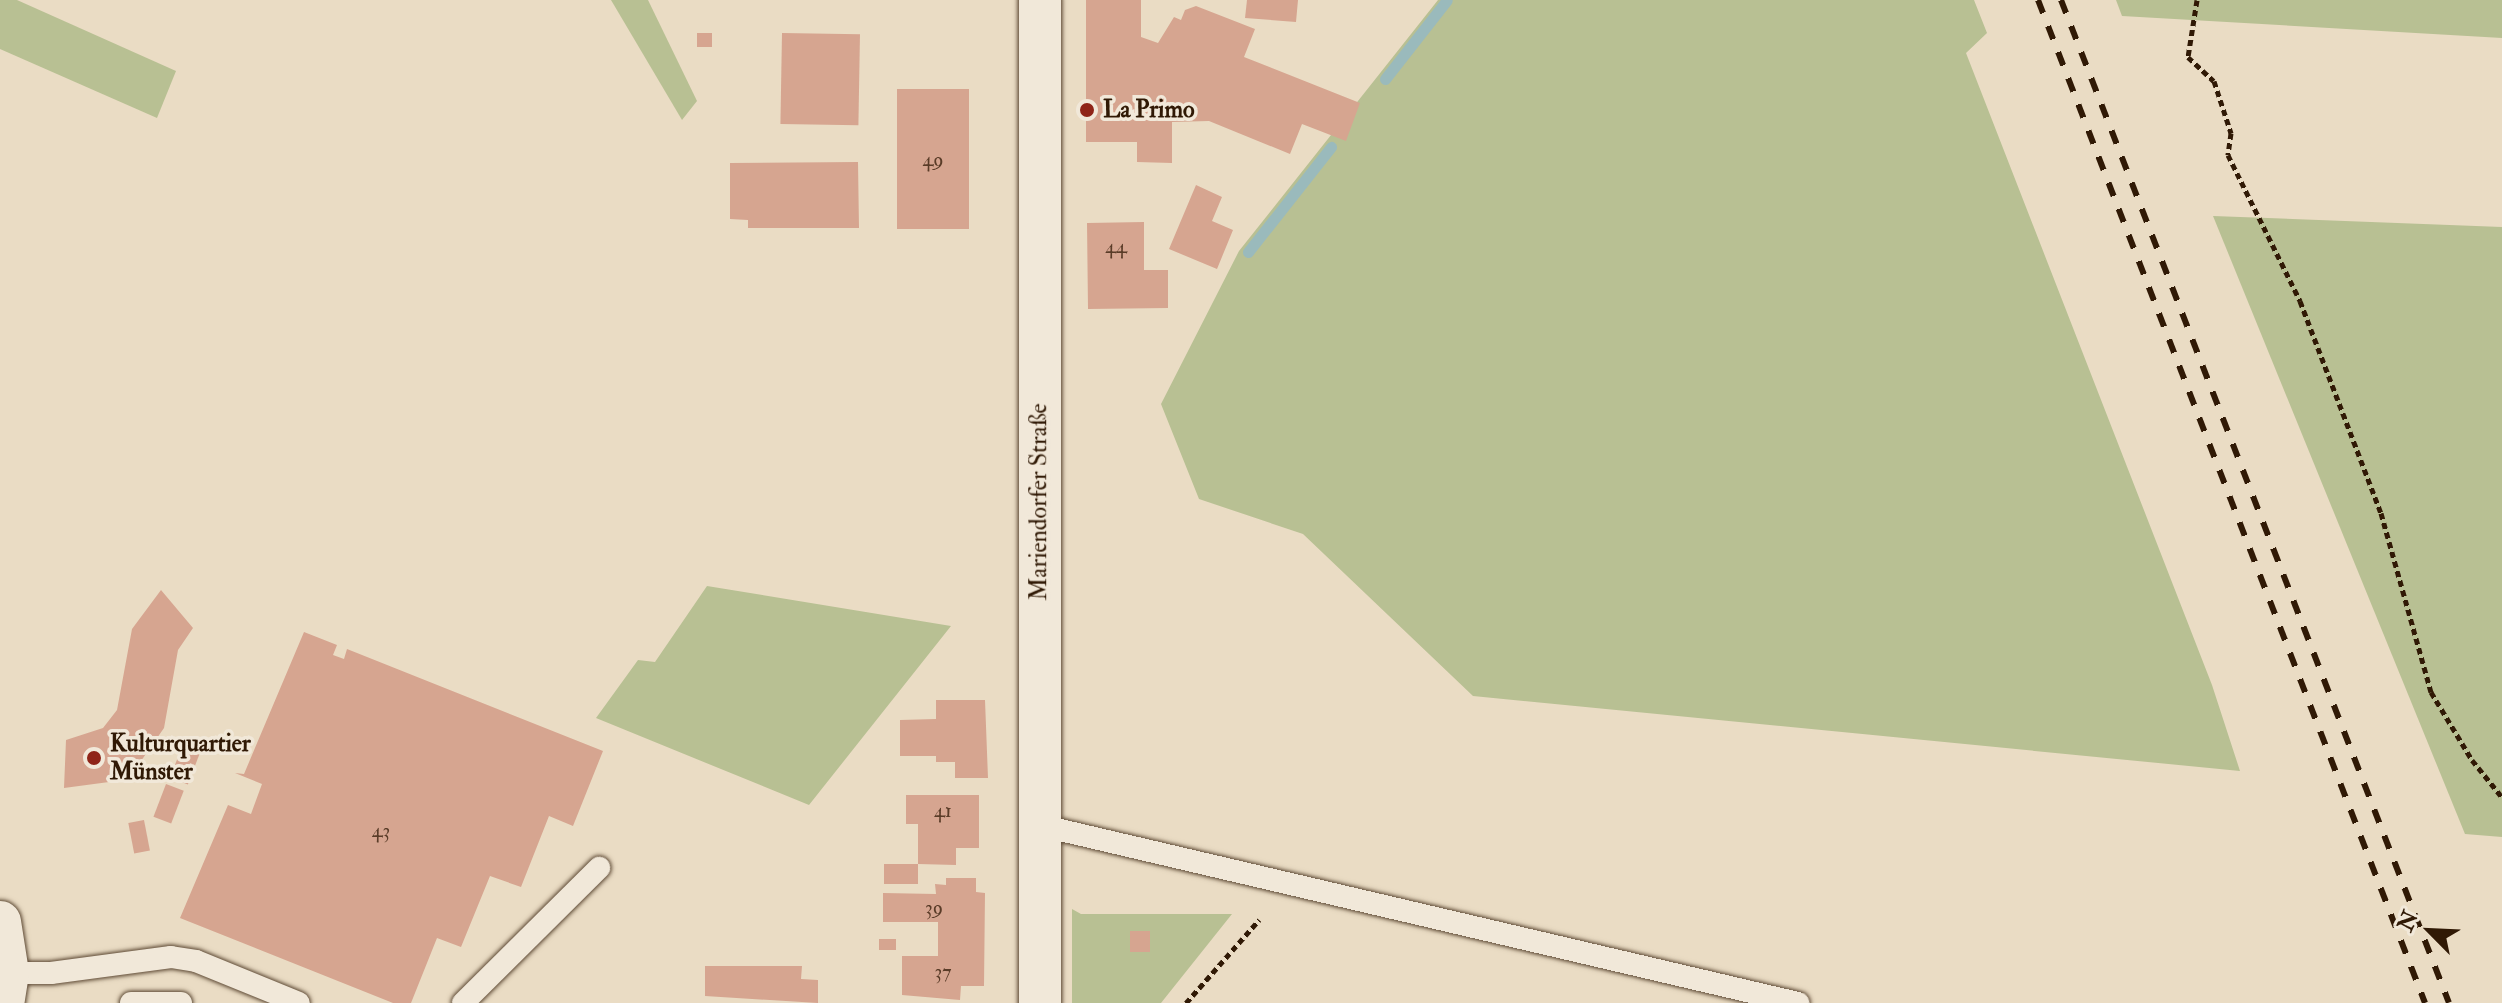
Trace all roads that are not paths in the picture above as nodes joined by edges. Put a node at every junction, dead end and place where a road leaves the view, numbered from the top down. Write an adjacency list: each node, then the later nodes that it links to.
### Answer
1 (1040, 0): 2 (street, Mariendorfer Straße)
2 (1039, 825): 10 (street, Mariendorfer Straße); 11 (lane)
3 (599, 868): 9 (lane)
4 (0, 922): 5 (street)
5 (6, 988): 8 (lane)
6 (131, 1003): 7 (lane)
7 (181, 1003)
8 (299, 1003)
9 (463, 1003)
10 (1040, 1003)
11 (1798, 1003)

